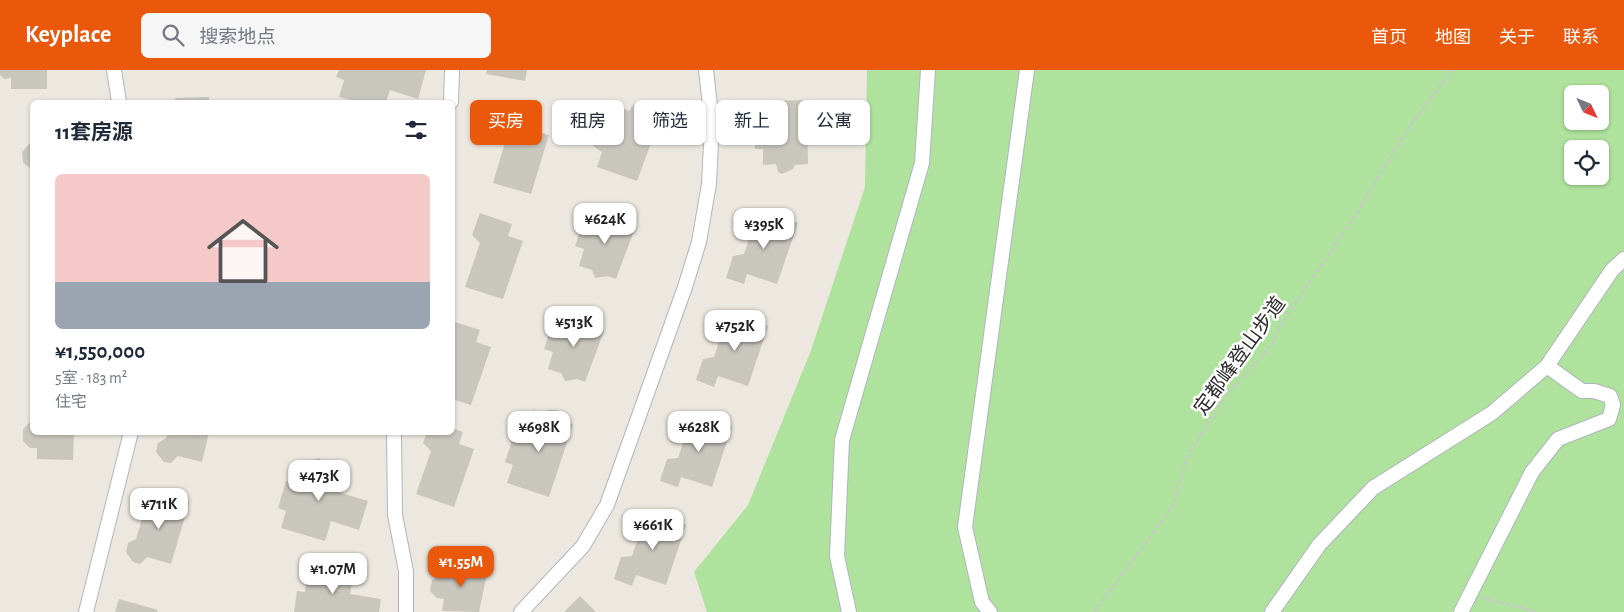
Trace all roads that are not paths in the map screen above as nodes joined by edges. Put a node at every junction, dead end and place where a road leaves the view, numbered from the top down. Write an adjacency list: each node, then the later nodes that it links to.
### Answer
1 (114, 70): 6 (street)
2 (452, 70): 7 (street)
3 (706, 70): 14 (street)
4 (928, 70): 15 (street)
5 (1027, 70): 16 (street)
6 (119, 100)
7 (451, 100)
8 (1624, 259): 9 (street)
9 (1547, 366): 17 (street); 18 (street)
10 (130, 435): 12 (street)
11 (394, 435): 13 (street)
12 (86, 612)
13 (406, 612)
14 (521, 612)
15 (849, 612)
16 (990, 612)
17 (1272, 612)
18 (1461, 612)

